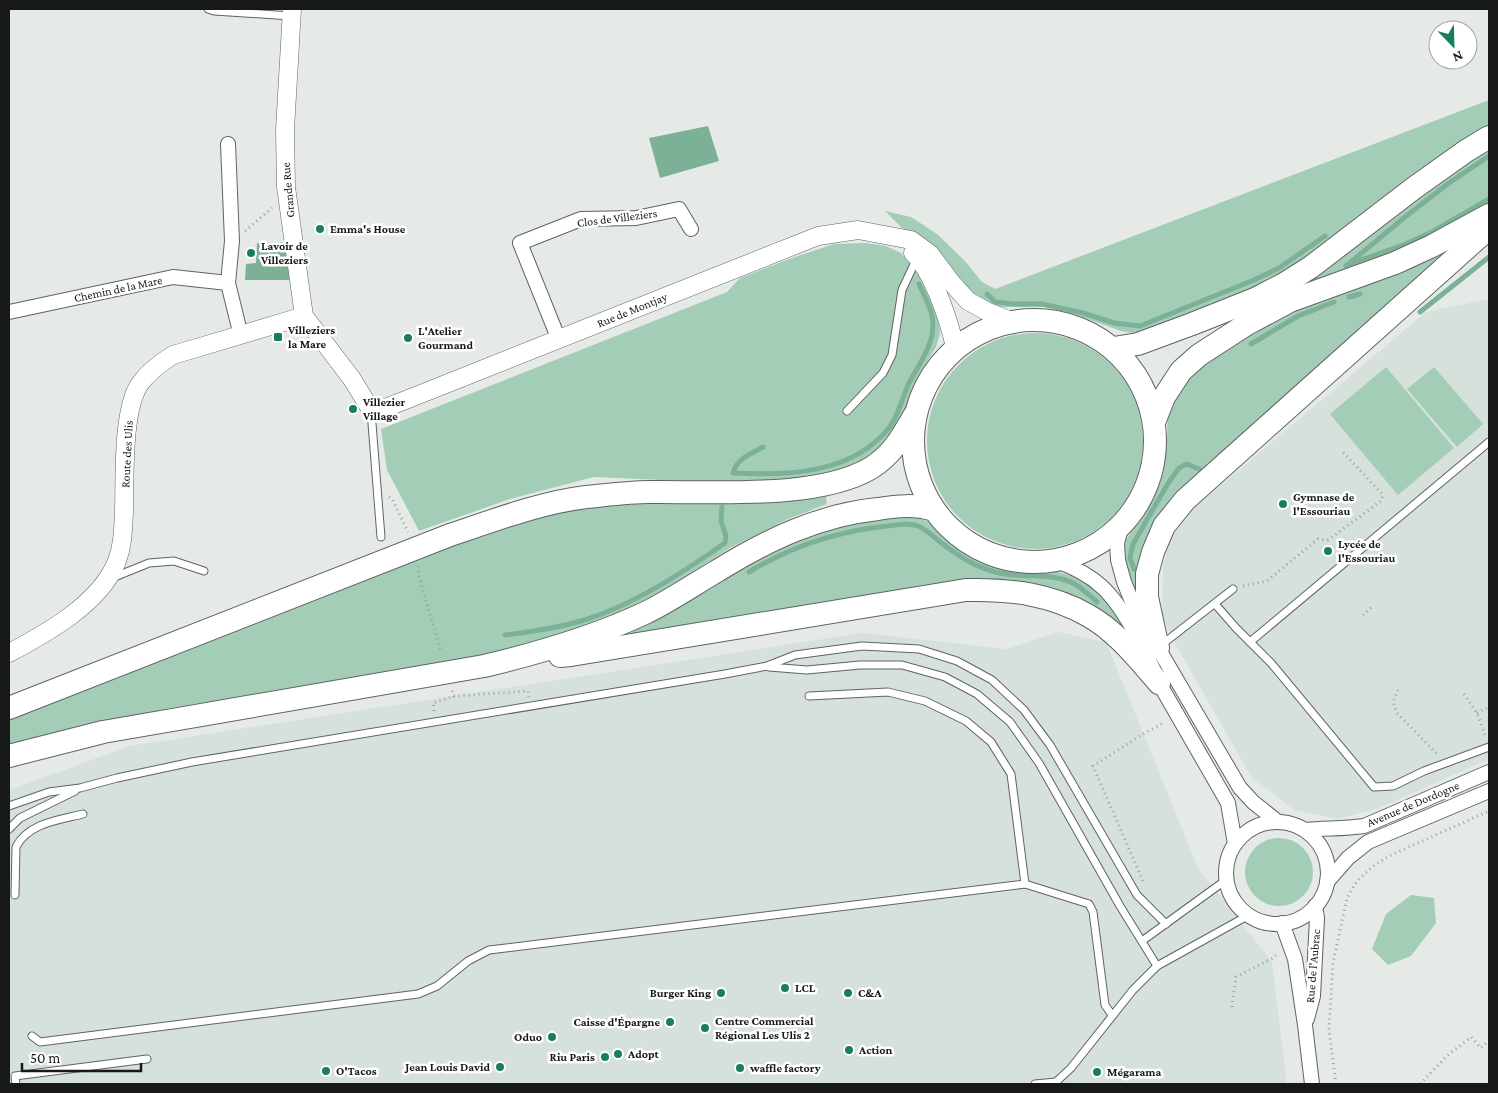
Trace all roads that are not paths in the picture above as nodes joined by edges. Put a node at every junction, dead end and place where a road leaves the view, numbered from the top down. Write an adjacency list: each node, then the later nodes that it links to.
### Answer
1 (208, 9): 2 (lane)
2 (292, 13): 12 (street, Grande Rue)
3 (1489, 137): 17 (main road)
4 (228, 144): 10 (street)
5 (1489, 215): 21 (main road)
6 (1489, 228): 32 (main road)
7 (691, 229): 15 (street, Clos de Villeziers)
8 (897, 238): 9 (street); 13 (street, Rue de Montjay); 15 (street, Rue de Montjay)
9 (918, 258): 16 (street); 19 (lane)
10 (228, 283): 11 (street, Chemin de la Mare); 14 (street)
11 (9, 312)
12 (304, 316): 14 (street, Route des Ulis); 18 (street, Grande Rue)
13 (1011, 321): 16 (main road); 17 (main road)
14 (241, 336): 28 (street, Route des Ulis)
15 (558, 340): 18 (street, Rue de Montjay)
16 (955, 347): 20 (main road)
17 (1114, 348): 21 (main road)
18 (370, 410): 25 (lane)
19 (847, 411)
20 (914, 416): 23 (main road); 38 (main road)
21 (1155, 420): 24 (main road)
22 (1489, 442): 31 (lane)
23 (934, 510): 26 (main road); 34 (main road)
24 (1122, 525): 26 (main road); 32 (street)
25 (381, 537)
26 (1057, 560): 36 (street)
27 (204, 571): 28 (lane)
28 (105, 581): 33 (street, Route des Ulis)
29 (1234, 589): 30 (lane)
30 (1215, 604): 31 (lane); 32 (lane)
31 (1250, 642): 39 (lane)
32 (1158, 648): 46 (street)
33 (9, 653)
34 (522, 657): 36 (main road); 40 (main road)
35 (767, 666): 42 (lane); 56 (lane); 58 (lane)
36 (1159, 683): 49 (street)
37 (809, 696): 52 (lane)
38 (9, 708)
39 (1489, 747)
40 (9, 756)
41 (1489, 772): 48 (street, Avenue de Dordogne)
42 (80, 788): 44 (lane); 47 (lane)
43 (1489, 791): 51 (street, Avenue de Dordogne)
44 (9, 806)
45 (83, 814): 53 (lane)
46 (1278, 822): 48 (street); 49 (street)
47 (9, 829)
48 (1306, 830): 51 (street)
49 (1235, 844): 50 (street)
50 (1226, 880): 55 (street); 56 (lane)
51 (1327, 882): 54 (street)
52 (1025, 884): 60 (lane); 62 (lane)
53 (15, 895)
54 (1315, 906): 57 (street); 61 (street, Rue de l'Aubrac)
55 (1249, 915): 57 (street); 59 (lane)
56 (1166, 924): 58 (lane)
57 (1282, 924): 61 (street, Rue de l'Aubrac)
58 (1142, 941): 59 (lane)
59 (1157, 966): 60 (lane)
60 (1112, 1015): 65 (lane)
61 (1305, 1025): 66 (street, Rue de l'Aubrac)
62 (32, 1036)
63 (147, 1059): 64 (lane)
64 (16, 1084)
65 (1035, 1084)
66 (1312, 1084)

